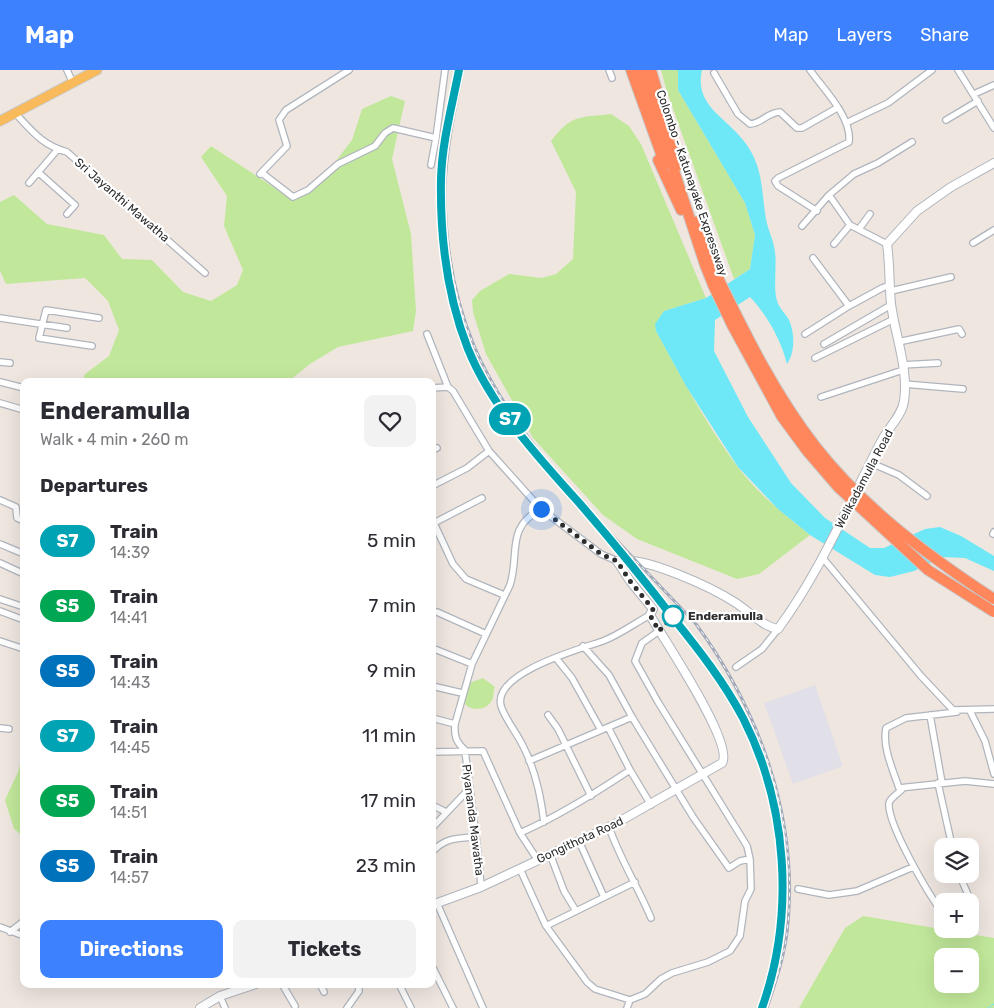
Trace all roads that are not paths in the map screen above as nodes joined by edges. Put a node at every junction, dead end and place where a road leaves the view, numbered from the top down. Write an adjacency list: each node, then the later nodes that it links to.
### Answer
1 (66, 70): 15 (street)
2 (97, 70): 15 (main road)
3 (349, 70): 25 (street)
4 (445, 70): 25 (street)
5 (609, 70): 14 (street)
6 (629, 70): 40 (highway)
7 (636, 70): 40 (highway)
8 (640, 70): 45 (highway, Colombo - Katunayake Expressway)
9 (651, 70): 48 (highway, Colombo - Katunayake Expressway)
10 (810, 70): 19 (street)
11 (932, 70): 23 (street)
12 (958, 70): 17 (street)
13 (714, 73): 19 (street)
14 (612, 78)
15 (73, 83): 20 (main road)
16 (994, 85): 17 (street)
17 (974, 94): 18 (street)
18 (978, 101): 21 (street); 24 (street)
19 (837, 108): 23 (street)
20 (15, 113): 22 (main road); 27 (street, Sri Jayanthi Mawatha)
21 (946, 120)
22 (0, 122)
23 (846, 123): 33 (street)
24 (994, 128)
25 (436, 138): 29 (street)
26 (912, 142): 32 (street)
27 (58, 149): 30 (street); 46 (street, Sri Jayanthi Mawatha)
28 (994, 163): 43 (street)
29 (431, 165)
30 (38, 172): 31 (street); 34 (street)
31 (29, 182)
32 (829, 195): 33 (street); 36 (street)
33 (817, 211): 37 (street)
34 (67, 214)
35 (870, 214): 38 (street)
36 (850, 225): 38 (street); 42 (street)
37 (802, 226)
38 (859, 229): 43 (street)
39 (994, 230): 41 (street)
40 (696, 242): 45 (highway)
41 (973, 243)
42 (834, 244)
43 (888, 244): 49 (street, Welikadamulla Road)
44 (813, 258): 51 (street)
45 (705, 265): 48 (highway, Colombo - Katunayake Expressway)
46 (206, 273)
47 (952, 277): 49 (street)
48 (716, 282): 95 (highway, Colombo - Katunayake Expressway, bridge); 99 (highway, Colombo - Katunayake Expressway, bridge)
49 (890, 288): 50 (street, Welikadamulla Road); 51 (street)
50 (892, 305): 54 (street, Welikadamulla Road); 61 (street)
51 (849, 306): 58 (street)
52 (0, 318): 55 (street)
53 (99, 318): 55 (street)
54 (894, 318): 60 (street, Welikadamulla Road); 63 (street)
55 (41, 326): 56 (street); 62 (street)
56 (67, 328)
57 (428, 334): 71 (street)
58 (805, 334)
59 (962, 334): 60 (street)
60 (898, 342): 67 (street, Welikadamulla Road)
61 (824, 344)
62 (92, 346)
63 (815, 358)
64 (0, 362): 65 (street)
65 (10, 363)
66 (938, 363): 67 (street)
67 (902, 367): 69 (street, Welikadamulla Road); 74 (street)
68 (0, 382): 70 (street)
69 (904, 384): 73 (street); 78 (street, Welikadamulla Road)
70 (20, 387)
71 (448, 387): 72 (street); 77 (street)
72 (436, 388)
73 (963, 389)
74 (821, 397)
75 (0, 403): 76 (street)
76 (20, 409)
77 (489, 451): 79 (street); 83 (street)
78 (871, 463): 80 (street); 89 (street, Welikadamulla Road)
79 (436, 484)
80 (927, 496)
81 (482, 498): 85 (street)
82 (0, 500): 84 (street)
83 (541, 509): 90 (street); 93 (street, Piyananda Mawatha)
84 (20, 520)
85 (436, 521)
86 (436, 528): 93 (street)
87 (0, 544): 88 (street)
88 (20, 552)
89 (822, 557): 102 (street, Welikadamulla Road); 116 (street)
90 (617, 561): 100 (street); 102 (street)
91 (0, 563): 92 (street)
92 (20, 572)
93 (504, 595): 104 (street, Piyananda Mawatha)
94 (0, 599): 96 (street)
95 (994, 599)
96 (20, 606)
97 (0, 611): 101 (street)
98 (437, 612): 104 (street)
99 (994, 612)
100 (650, 615): 103 (street); 106 (street)
101 (20, 618)
102 (778, 629): 111 (street, Welikadamulla Road)
103 (659, 631): 132 (street); 132 (street, Gongithota Road)
104 (486, 634): 110 (street, Piyananda Mawatha)
105 (0, 641): 107 (street)
106 (583, 646): 109 (street); 119 (street)
107 (20, 648)
108 (436, 650): 110 (street)
109 (556, 658): 125 (street); 129 (street)
110 (472, 664): 113 (street, Piyananda Mawatha)
111 (736, 667)
112 (436, 687): 113 (street)
113 (462, 693): 121 (street, Piyananda Mawatha)
114 (994, 709): 115 (street)
115 (970, 711): 116 (street); 131 (street)
116 (957, 712): 118 (street)
117 (548, 714): 126 (street)
118 (930, 715): 133 (street); 137 (street)
119 (632, 717): 122 (street); 135 (street)
120 (436, 719): 121 (street)
121 (455, 724): 127 (street, Piyananda Mawatha)
122 (608, 727): 125 (street); 130 (street)
123 (0, 728): 124 (street)
124 (9, 729)
125 (601, 730): 126 (street)
126 (566, 746): 129 (street); 138 (street)
127 (465, 750): 128 (street); 136 (street, Piyananda Mawatha); 145 (street)
128 (436, 752)
129 (529, 761): 142 (street)
130 (630, 770): 138 (street); 139 (street)
131 (994, 774)
132 (702, 775): 135 (street, Gongithota Road); 152 (street)
133 (940, 783): 134 (street); 137 (street); 147 (street)
134 (994, 784)
135 (678, 788): 139 (street, Gongithota Road); 152 (street)
136 (469, 789): 141 (street); 146 (street, Piyananda Mawatha)
137 (902, 789): 153 (street)
138 (590, 796): 142 (street)
139 (651, 805): 144 (street, Gongithota Road)
140 (436, 807): 141 (street)
141 (446, 812): 143 (street)
142 (544, 822): 145 (street)
143 (436, 823)
144 (609, 827): 148 (street, Gongithota Road); 155 (street)
145 (520, 833): 151 (street)
146 (474, 837): 149 (street); 156 (street, Piyananda Mawatha)
147 (950, 838)
148 (579, 841): 150 (street, Gongithota Road); 158 (street)
149 (436, 848)
150 (550, 854): 151 (street, Gongithota Road); 162 (street)
151 (537, 859): 154 (street, Gongithota Road)
152 (750, 860): 177 (street)
153 (913, 867): 157 (street); 159 (street)
154 (520, 868): 156 (street, Gongithota Road); 165 (street)
155 (635, 882): 158 (street); 163 (street)
156 (481, 887): 160 (street, Gongithota Road)
157 (798, 888)
158 (604, 897): 162 (street)
159 (934, 902)
160 (436, 904)
161 (436, 906): 184 (street)
162 (576, 911): 165 (street)
163 (651, 918)
164 (20, 924): 167 (street)
165 (546, 926): 177 (street)
166 (0, 927): 167 (street)
167 (10, 932): 168 (street)
168 (20, 935)
169 (436, 974): 183 (street)
170 (243, 988): 176 (street)
171 (284, 988): 178 (street)
172 (322, 988): 175 (street)
173 (358, 988): 181 (street)
174 (401, 988): 182 (street)
175 (324, 992)
176 (220, 996): 179 (street); 180 (street)
177 (630, 1000): 185 (street)
178 (295, 1006)
179 (200, 1008)
180 (225, 1008)
181 (346, 1008)
182 (411, 1008)
183 (453, 1008)
184 (483, 1008)
185 (627, 1008)

